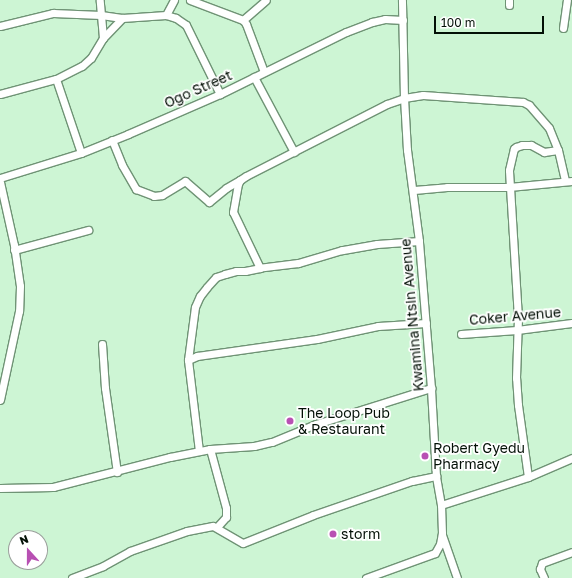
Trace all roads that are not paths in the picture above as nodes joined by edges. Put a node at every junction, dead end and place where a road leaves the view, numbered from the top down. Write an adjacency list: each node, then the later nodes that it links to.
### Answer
1 (100, 0): 7 (street)
2 (174, 0): 8 (street)
3 (190, 0): 10 (street)
4 (266, 0): 10 (street)
5 (402, 0): 11 (street, Kwamina Ntsin Avenue)
6 (567, 0): 13 (street)
7 (101, 15): 9 (street); 12 (street); 14 (street)
8 (166, 15): 9 (street); 19 (street)
9 (122, 18): 14 (street)
10 (242, 20): 15 (street)
11 (403, 20): 15 (street, Ogo Street); 20 (street, Kwamina Ntsin Avenue)
12 (0, 26)
13 (564, 28)
14 (103, 38): 17 (street)
15 (264, 72): 16 (street, Ogo Street)
16 (254, 77): 19 (street, Ogo Street); 23 (street)
17 (56, 78): 18 (street); 24 (street)
18 (0, 94)
19 (220, 94): 21 (street, Ogo Street)
20 (404, 98): 22 (street); 23 (street); 30 (street, Kwamina Ntsin Avenue)
21 (112, 140): 24 (street, Ogo Street); 26 (street)
22 (558, 150): 27 (street); 29 (street)
23 (294, 152): 26 (street)
24 (81, 153): 25 (street, Ogo Street)
25 (0, 178)
26 (240, 180): 34 (street)
27 (569, 180): 29 (street)
28 (0, 182): 33 (street)
29 (509, 187): 30 (street); 37 (street)
30 (414, 190): 32 (street, Kwamina Ntsin Avenue)
31 (88, 230): 33 (street)
32 (419, 241): 34 (street); 35 (street, Kwamina Ntsin Avenue)
33 (14, 250): 42 (street)
34 (260, 268): 40 (street)
35 (426, 323): 40 (street); 41 (street, Kwamina Ntsin Avenue)
36 (572, 323): 37 (street, Coker Avenue)
37 (517, 330): 38 (street, Coker Avenue); 48 (street)
38 (461, 334)
39 (102, 344): 46 (street)
40 (188, 360): 44 (street)
41 (431, 388): 43 (street); 47 (street, Kwamina Ntsin Avenue)
42 (0, 400)
43 (210, 449): 44 (street); 51 (street)
44 (198, 451): 46 (street)
45 (572, 458): 48 (street)
46 (116, 472): 49 (street)
47 (436, 476): 50 (street, Kwamina Ntsin Avenue); 51 (street)
48 (528, 477): 50 (street)
49 (0, 488)
50 (441, 505): 52 (street, Kwamina Ntsin Avenue)
51 (217, 527): 54 (street)
52 (442, 533): 55 (street, Kwamina Ntsin Avenue); 56 (street)
53 (572, 552): 57 (street)
54 (72, 578)
55 (366, 578)
56 (457, 578)
57 (544, 578)

